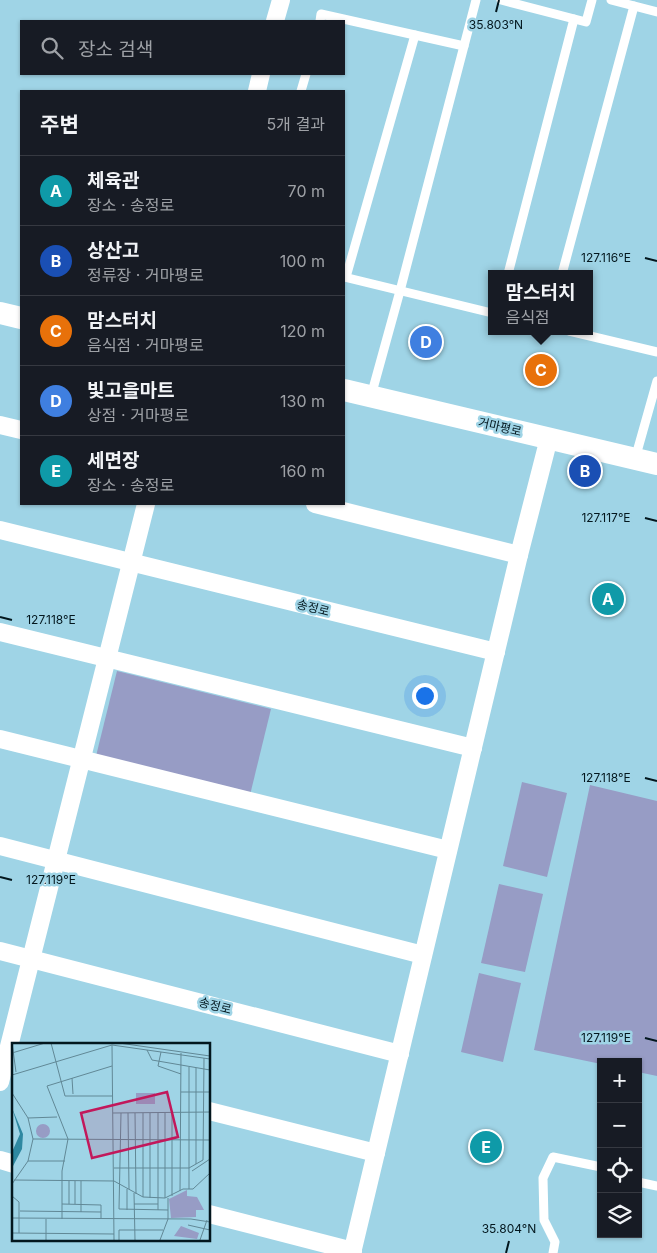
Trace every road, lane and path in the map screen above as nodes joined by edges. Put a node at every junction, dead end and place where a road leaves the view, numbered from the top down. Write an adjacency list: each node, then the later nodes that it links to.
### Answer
1 (281, 0): 10 (street)
2 (476, 0): 13 (lane)
3 (501, 0): 6 (lane)
4 (592, 0): 9 (lane)
5 (612, 0): 7 (lane)
6 (518, 2): 9 (lane)
7 (634, 6): 8 (lane); 19 (lane)
8 (656, 9)
9 (574, 19): 18 (lane)
10 (275, 20)
11 (320, 20): 12 (lane)
12 (415, 35): 13 (lane); 20 (lane)
13 (464, 46): 21 (lane)
14 (261, 75): 16 (street)
15 (306, 75): 17 (lane)
16 (257, 90)
17 (301, 90)
18 (509, 270)
19 (563, 270)
20 (345, 277): 21 (lane)
21 (400, 291): 22 (lane); 29 (lane)
22 (488, 312)
23 (0, 313): 24 (street)
24 (20, 318)
25 (586, 335): 26 (lane)
26 (657, 352)
27 (657, 381): 33 (lane)
28 (345, 390): 29 (street, 거마평로)
29 (371, 397): 32 (street, 거마평로)
30 (0, 425): 31 (street)
31 (20, 430)
32 (549, 438): 33 (street, 거마평로); 38 (street)
33 (635, 459): 34 (street, 거마평로)
34 (657, 464)
35 (146, 505): 39 (street)
36 (319, 505): 38 (street)
37 (0, 530): 39 (street, 송정로)
38 (519, 555): 41 (street)
39 (131, 562): 41 (street, 송정로); 42 (street)
40 (0, 632): 42 (street)
41 (496, 652): 44 (street)
42 (107, 658): 44 (street); 45 (street)
43 (0, 739): 45 (street)
44 (473, 748): 47 (street)
45 (81, 760): 47 (street); 48 (street)
46 (0, 846): 48 (street)
47 (448, 850): 50 (street)
48 (56, 861): 50 (street); 51 (street)
49 (0, 951): 51 (street, 송정로)
50 (423, 956): 52 (street)
51 (31, 959): 52 (street, 송정로); 53 (street)
52 (400, 1054): 56 (street)
53 (6, 1060): 54 (street)
54 (0, 1082)
55 (210, 1111): 56 (street)
56 (376, 1153): 61 (street)
57 (597, 1166): 62 (lane)
58 (642, 1183): 59 (lane)
59 (657, 1186)
60 (210, 1214): 61 (street)
61 (352, 1252)
62 (553, 1253)

